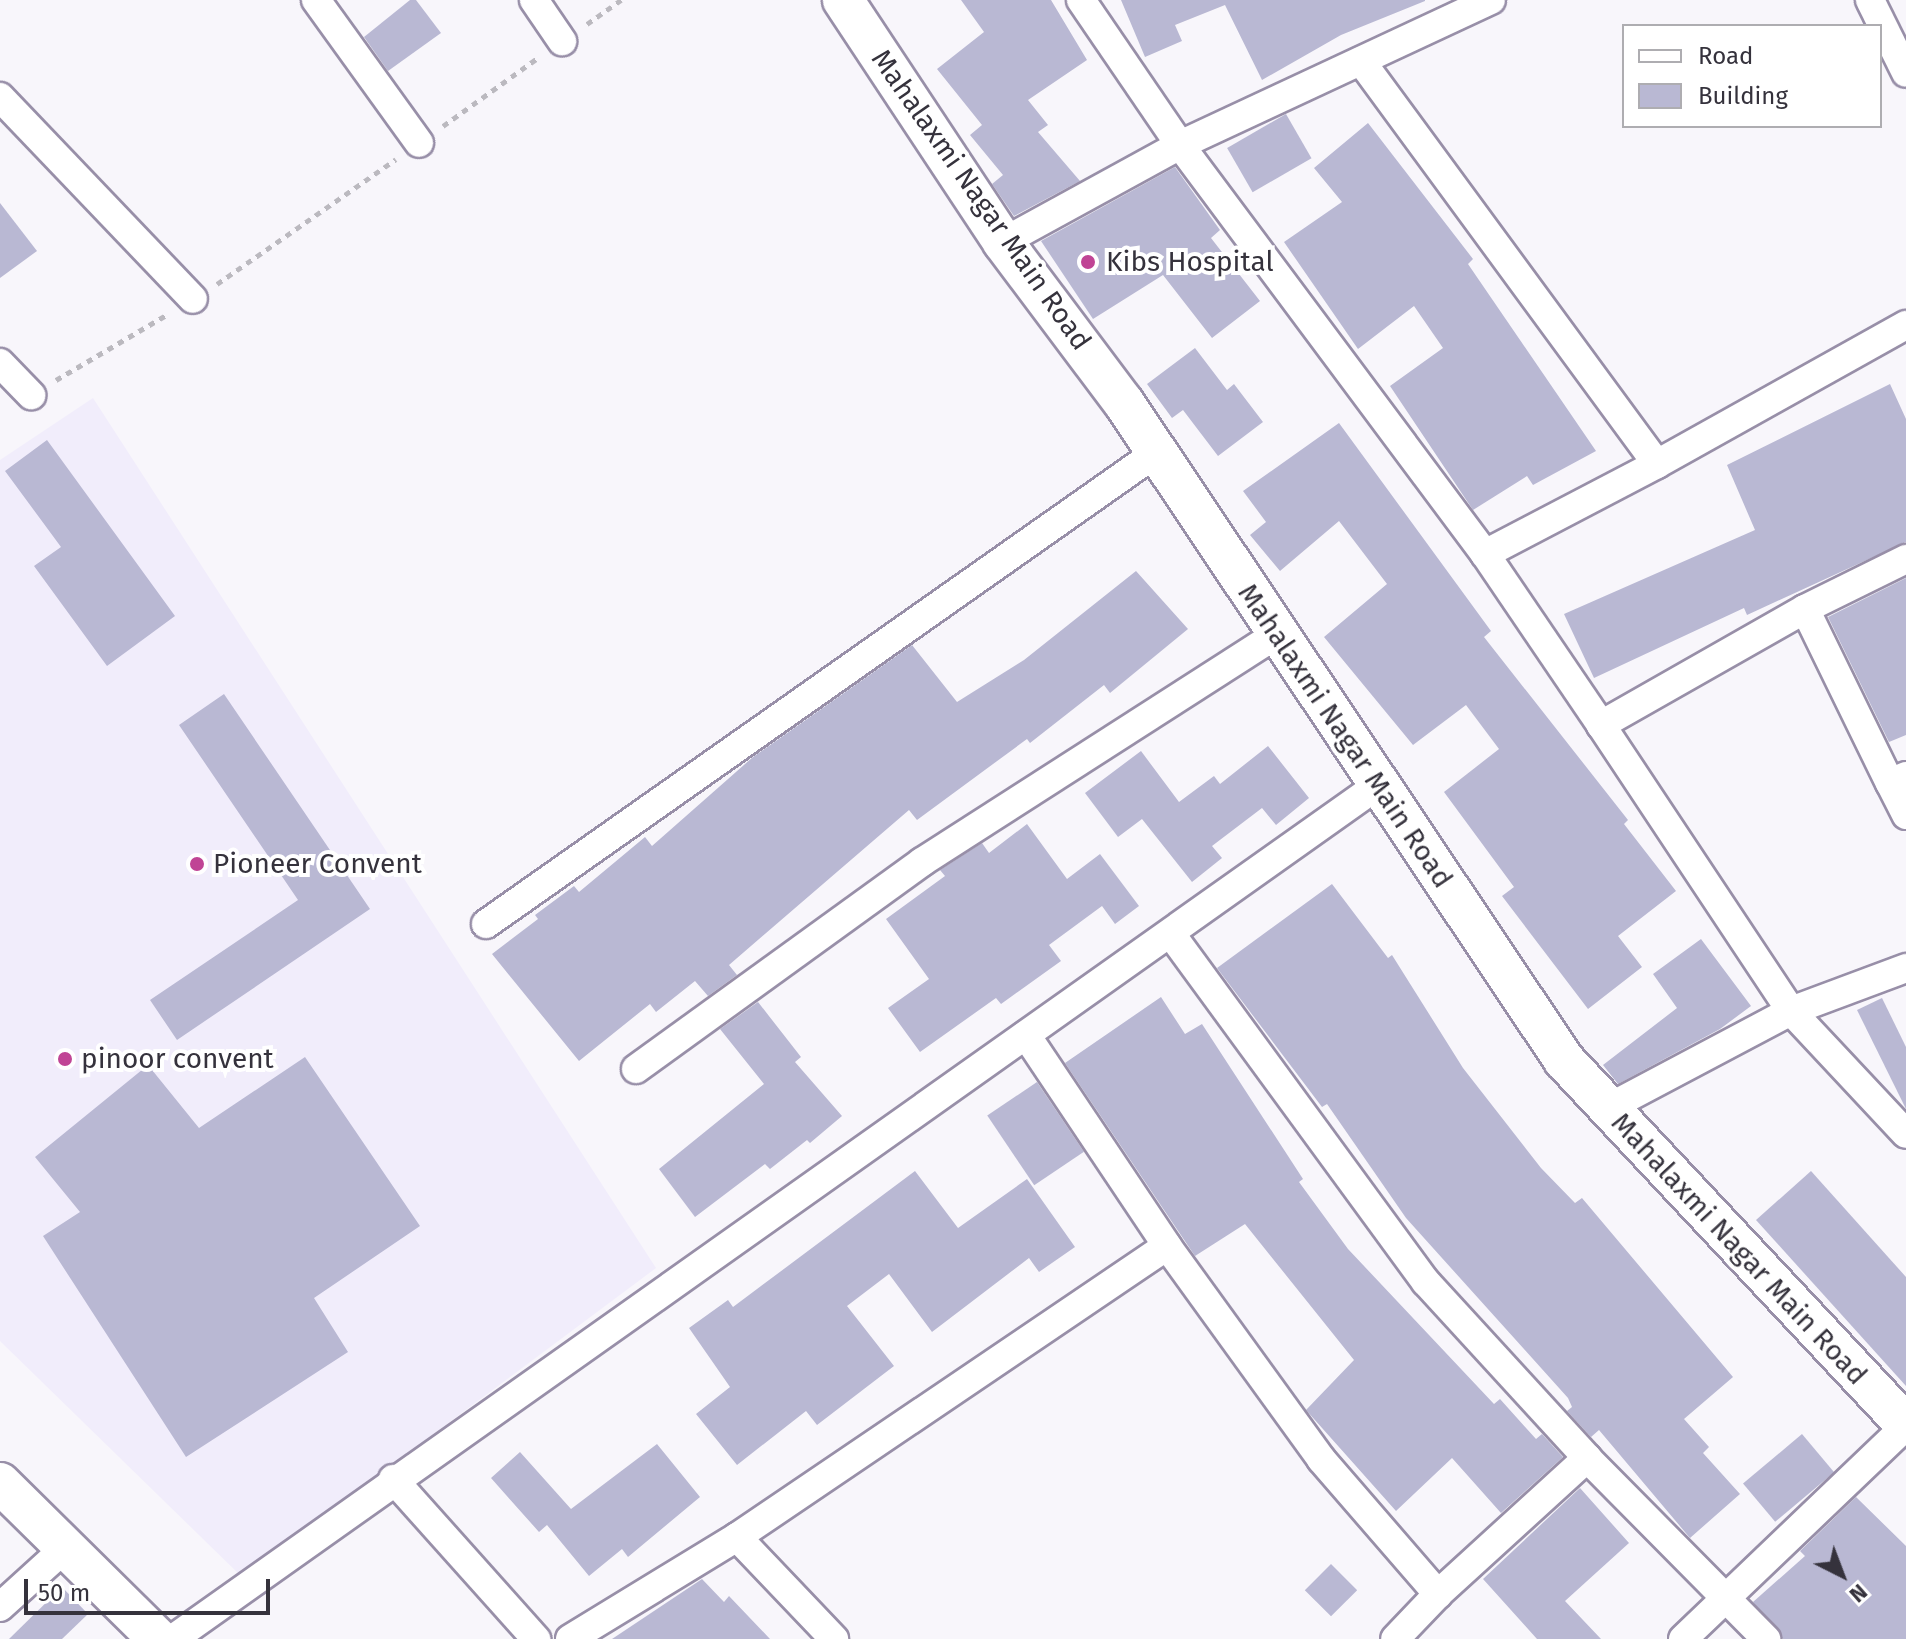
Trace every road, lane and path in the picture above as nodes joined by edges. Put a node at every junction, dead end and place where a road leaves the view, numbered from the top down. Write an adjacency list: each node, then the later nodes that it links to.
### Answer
1 (316, 0): 14 (street)
2 (534, 0): 10 (street)
3 (621, 0): 10 (path)
4 (843, 0): 16 (street, Mahalaxmi Nagar Main Road)
5 (1081, 0): 15 (street)
6 (1491, 0): 11 (street)
7 (1870, 0): 9 (street)
8 (1882, 24): 12 (street)
9 (1882, 24)
10 (562, 41): 14 (path)
11 (1361, 61): 15 (street); 22 (street)
12 (1906, 73)
13 (0, 97): 17 (street)
14 (419, 143): 17 (path)
15 (1180, 145): 16 (street); 23 (street)
16 (1003, 242): 21 (street, Mahalaxmi Nagar Main Road)
17 (193, 299): 20 (path)
18 (1906, 325): 22 (street)
19 (0, 363): 20 (street)
20 (31, 395)
21 (1157, 452): 26 (street, Mahalaxmi Nagar Main Road); 31 (street)
22 (1657, 464): 23 (street)
23 (1485, 554): 27 (street)
24 (1906, 559): 25 (street)
25 (1805, 609): 27 (street); 28 (street)
26 (1277, 634): 29 (street, Mahalaxmi Nagar Main Road); 36 (street)
27 (1601, 725): 34 (street)
28 (1898, 780): 30 (street)
29 (1377, 786): 32 (street); 37 (street, Mahalaxmi Nagar Main Road)
30 (1906, 815)
31 (486, 924)
32 (1171, 934): 35 (street); 41 (street)
33 (1906, 968): 34 (street)
34 (1791, 1011): 37 (street); 38 (street)
35 (1026, 1035): 39 (street); 42 (street)
36 (636, 1069)
37 (1606, 1109): 40 (street, Mahalaxmi Nagar Main Road)
38 (1906, 1134)
39 (1167, 1246): 44 (street); 46 (street)
40 (1906, 1426): 47 (street)
41 (1587, 1458): 46 (street); 47 (street)
42 (393, 1479): 50 (street); 51 (street)
43 (0, 1483): 45 (street)
44 (737, 1537): 52 (street); 53 (street)
45 (65, 1548): 48 (street); 49 (street)
46 (1438, 1594): 54 (street)
47 (1724, 1598): 55 (street); 56 (street)
48 (0, 1607)
49 (158, 1639)
50 (173, 1639)
51 (536, 1639)
52 (570, 1639)
53 (834, 1639)
54 (1395, 1639)
55 (1683, 1639)
56 (1766, 1639)

